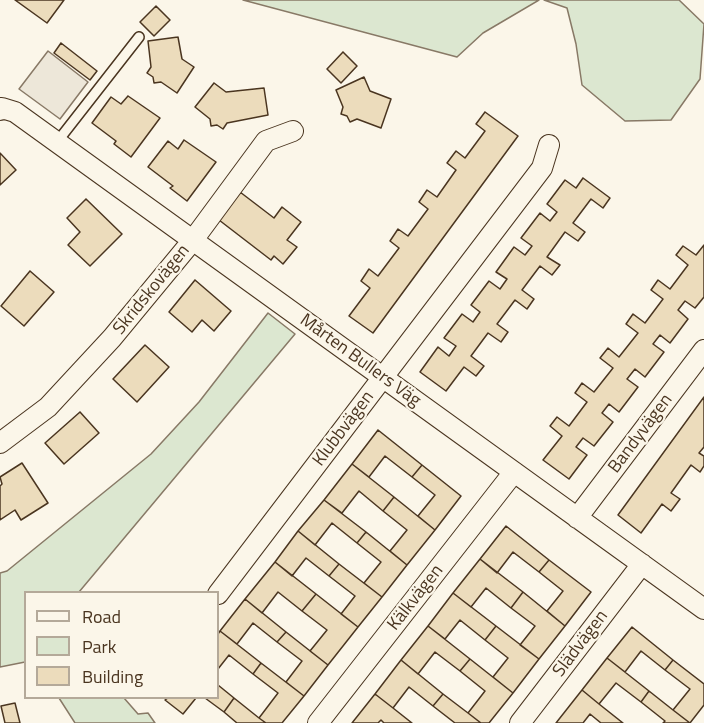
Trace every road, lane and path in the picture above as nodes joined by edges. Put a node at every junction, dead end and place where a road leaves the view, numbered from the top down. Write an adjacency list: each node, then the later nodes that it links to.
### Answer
1 (139, 37): 4 (lane)
2 (8, 111): 4 (street, Mårten Bullers Väg)
3 (293, 131): 6 (street, Skridskovägen)
4 (57, 142): 6 (street, Mårten Bullers Väg)
5 (549, 145): 8 (street, Klubbvägen)
6 (192, 240): 8 (street, Mårten Bullers Väg); 9 (street, Skridskovägen)
7 (704, 350): 11 (street, Bandyvägen)
8 (383, 378): 10 (street, Mårten Bullers Väg); 13 (street, Klubbvägen)
9 (0, 443)
10 (514, 472): 11 (street, Mårten Bullers Väg); 15 (street, Kälkvägen)
11 (577, 518): 12 (street, Mårten Bullers Väg)
12 (642, 564): 14 (street, Mårten Bullers Väg); 16 (street, Slädvägen)
13 (219, 593)
14 (704, 609)
15 (318, 723)
16 (520, 723)

